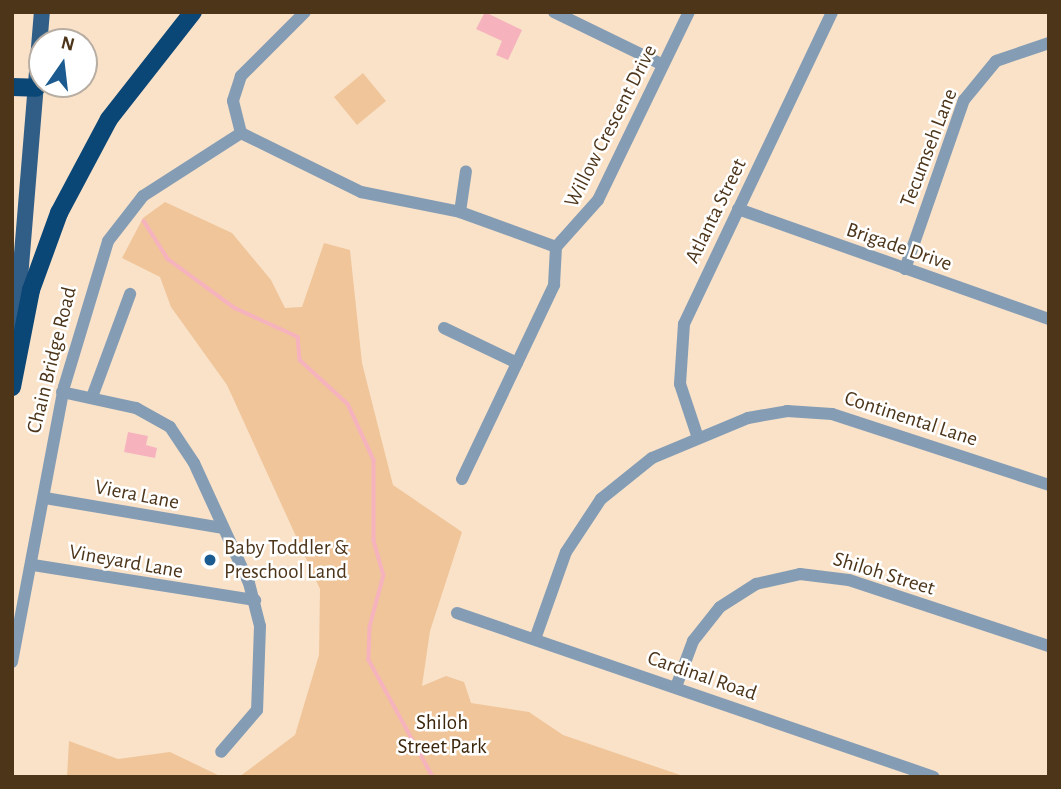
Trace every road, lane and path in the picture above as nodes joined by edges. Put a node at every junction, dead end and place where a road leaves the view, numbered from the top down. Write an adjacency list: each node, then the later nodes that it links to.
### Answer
1 (193, 12): 20 (highway)
2 (305, 12): 9 (street)
3 (554, 12): 7 (street)
4 (689, 12): 7 (street, Willow Crescent Drive)
5 (832, 12): 11 (street, Atlanta Street)
6 (1049, 43): 14 (street, Tecumseh Lane)
7 (663, 65): 13 (street, Willow Crescent Drive)
8 (35, 98): 19 (main road, Chain Bridge Road)
9 (241, 133): 12 (street); 21 (street, Chain Bridge Road)
10 (466, 171): 12 (street)
11 (738, 209): 14 (street, Brigade Drive); 23 (street, Atlanta Street)
12 (460, 212): 13 (street)
13 (556, 247): 18 (street)
14 (905, 269): 16 (street, Brigade Drive)
15 (130, 294): 22 (street)
16 (1049, 319)
17 (444, 328): 18 (street)
18 (517, 363): 24 (street)
19 (12, 366)
20 (12, 387)
21 (62, 392): 22 (street); 26 (street, Chain Bridge Road)
22 (92, 397): 27 (street)
23 (697, 435): 25 (street, Continental Lane); 31 (street, Continental Lane)
24 (462, 479)
25 (1049, 485)
26 (45, 498): 27 (street, Viera Lane); 28 (street, Chain Bridge Road)
27 (223, 528): 29 (street)
28 (33, 565): 29 (street, Vineyard Lane); 33 (street, Chain Bridge Road)
29 (255, 600): 35 (street)
30 (457, 612): 31 (street, Cardinal Road)
31 (535, 639): 34 (street, Cardinal Road)
32 (1049, 646): 34 (street, Shiloh Street)
33 (12, 662)
34 (676, 687): 36 (street, Cardinal Road)
35 (221, 752)
36 (914, 773): 37 (street, Cardinal Road)
37 (934, 777)

